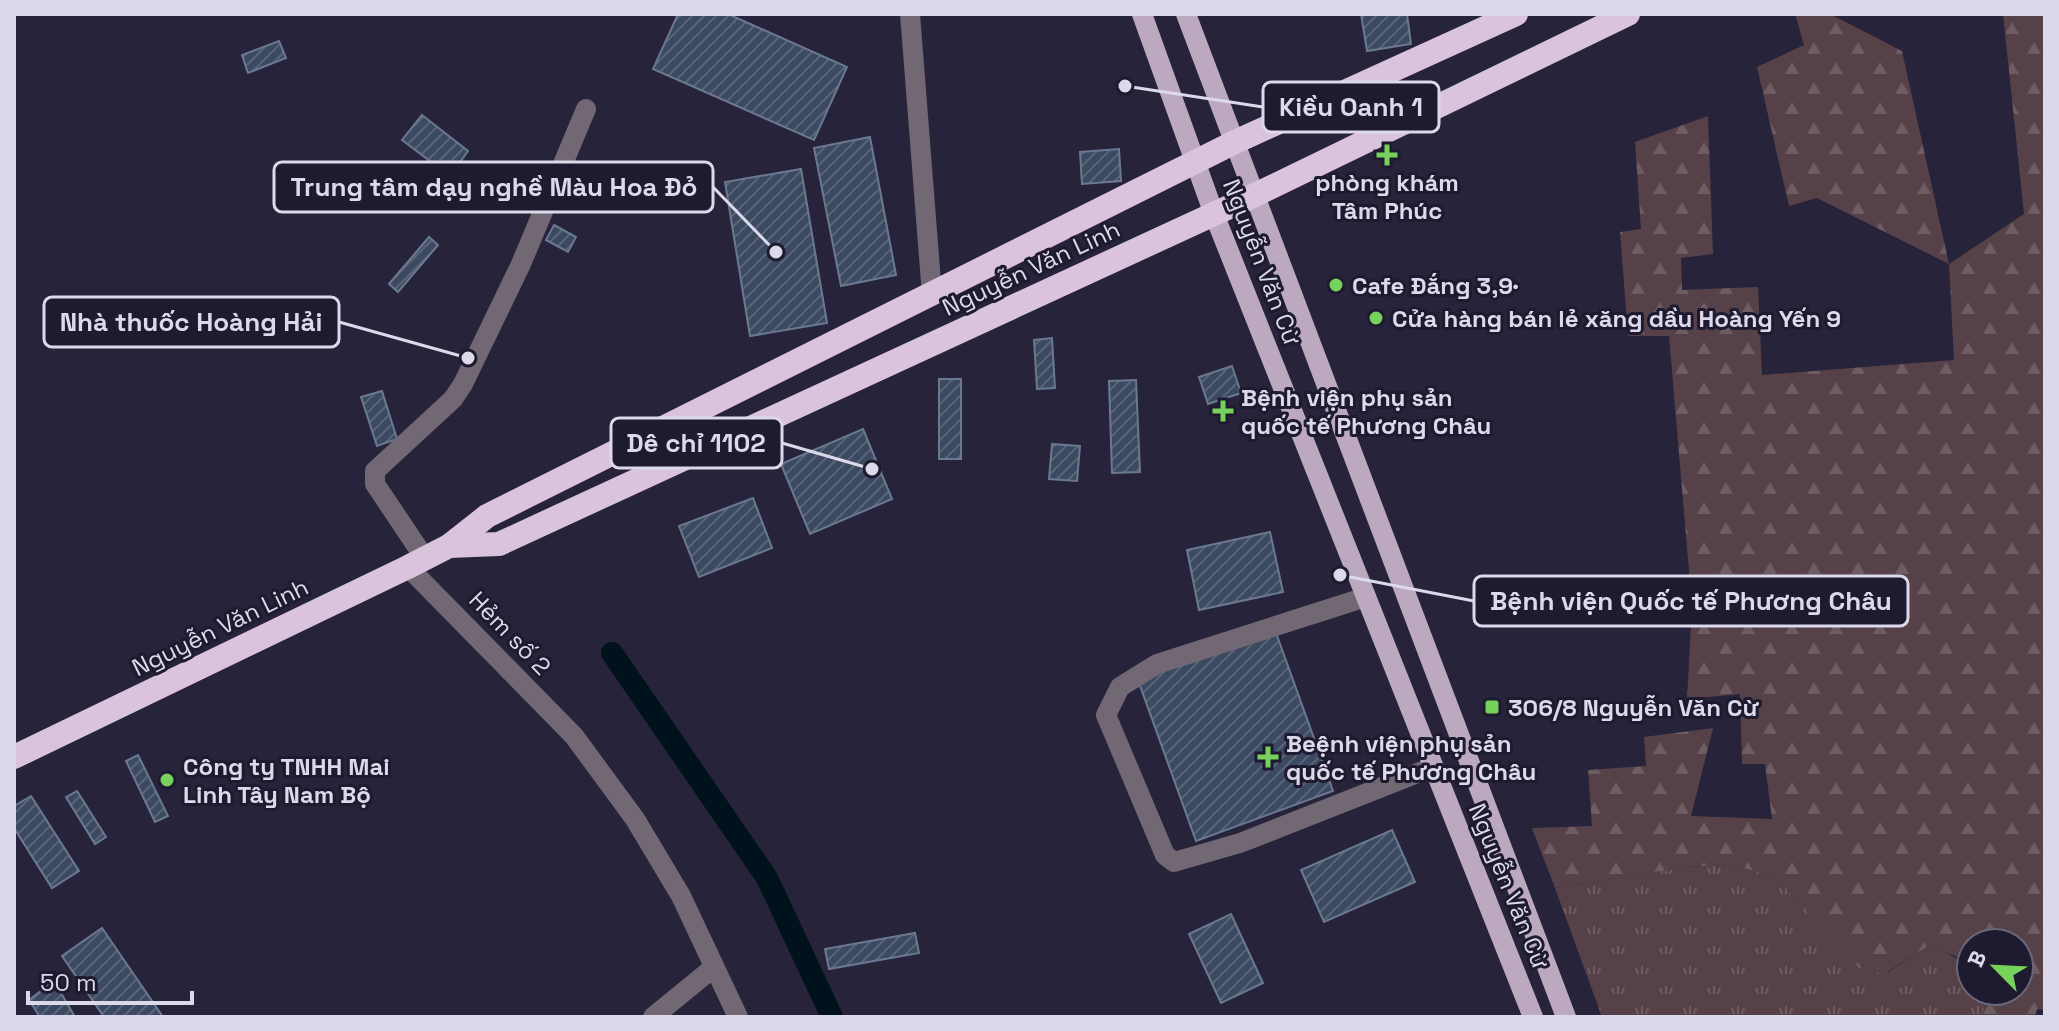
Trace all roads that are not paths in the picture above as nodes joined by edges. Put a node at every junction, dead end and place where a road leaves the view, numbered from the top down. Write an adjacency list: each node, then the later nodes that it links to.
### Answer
1 (910, 14): 11 (street)
2 (1142, 14): 8 (main road, Nguyễn Văn Cừ)
3 (1186, 14): 7 (main road, Nguyễn Văn Cừ)
4 (1516, 14): 7 (highway, Nguyễn Văn Linh)
5 (1628, 14): 9 (highway, Nguyễn Văn Linh)
6 (586, 109): 13 (street, Hẻm số 2)
7 (1235, 142): 8 (highway, Nguyễn Văn Linh); 9 (main road, Nguyễn Văn Cừ)
8 (1196, 162): 10 (main road, Nguyễn Văn Cừ); 11 (highway, Nguyễn Văn Linh)
9 (1253, 196): 10 (highway, Nguyễn Văn Linh); 17 (main road, Nguyễn Văn Cừ)
10 (1214, 214): 12 (highway, Nguyễn Văn Linh); 14 (main road, Nguyễn Văn Cừ)
11 (932, 295): 12 (highway, Nguyễn Văn Linh)
12 (449, 546): 13 (highway, Nguyễn Văn Linh)
13 (416, 562): 15 (highway, Nguyễn Văn Linh); 19 (street, Hẻm số 2)
14 (1366, 597): 16 (main road, Nguyễn Văn Cừ); 16 (street)
15 (14, 757)
16 (1433, 767): 18 (main road, Nguyễn Văn Cừ)
17 (1517, 886): 18 (main road); 23 (main road, Nguyễn Văn Cừ)
18 (1486, 899): 22 (main road, Nguyễn Văn Cừ)
19 (713, 968): 20 (street); 21 (street, Hẻm số 2)
20 (653, 1017)
21 (738, 1017)
22 (1533, 1017)
23 (1566, 1017)

